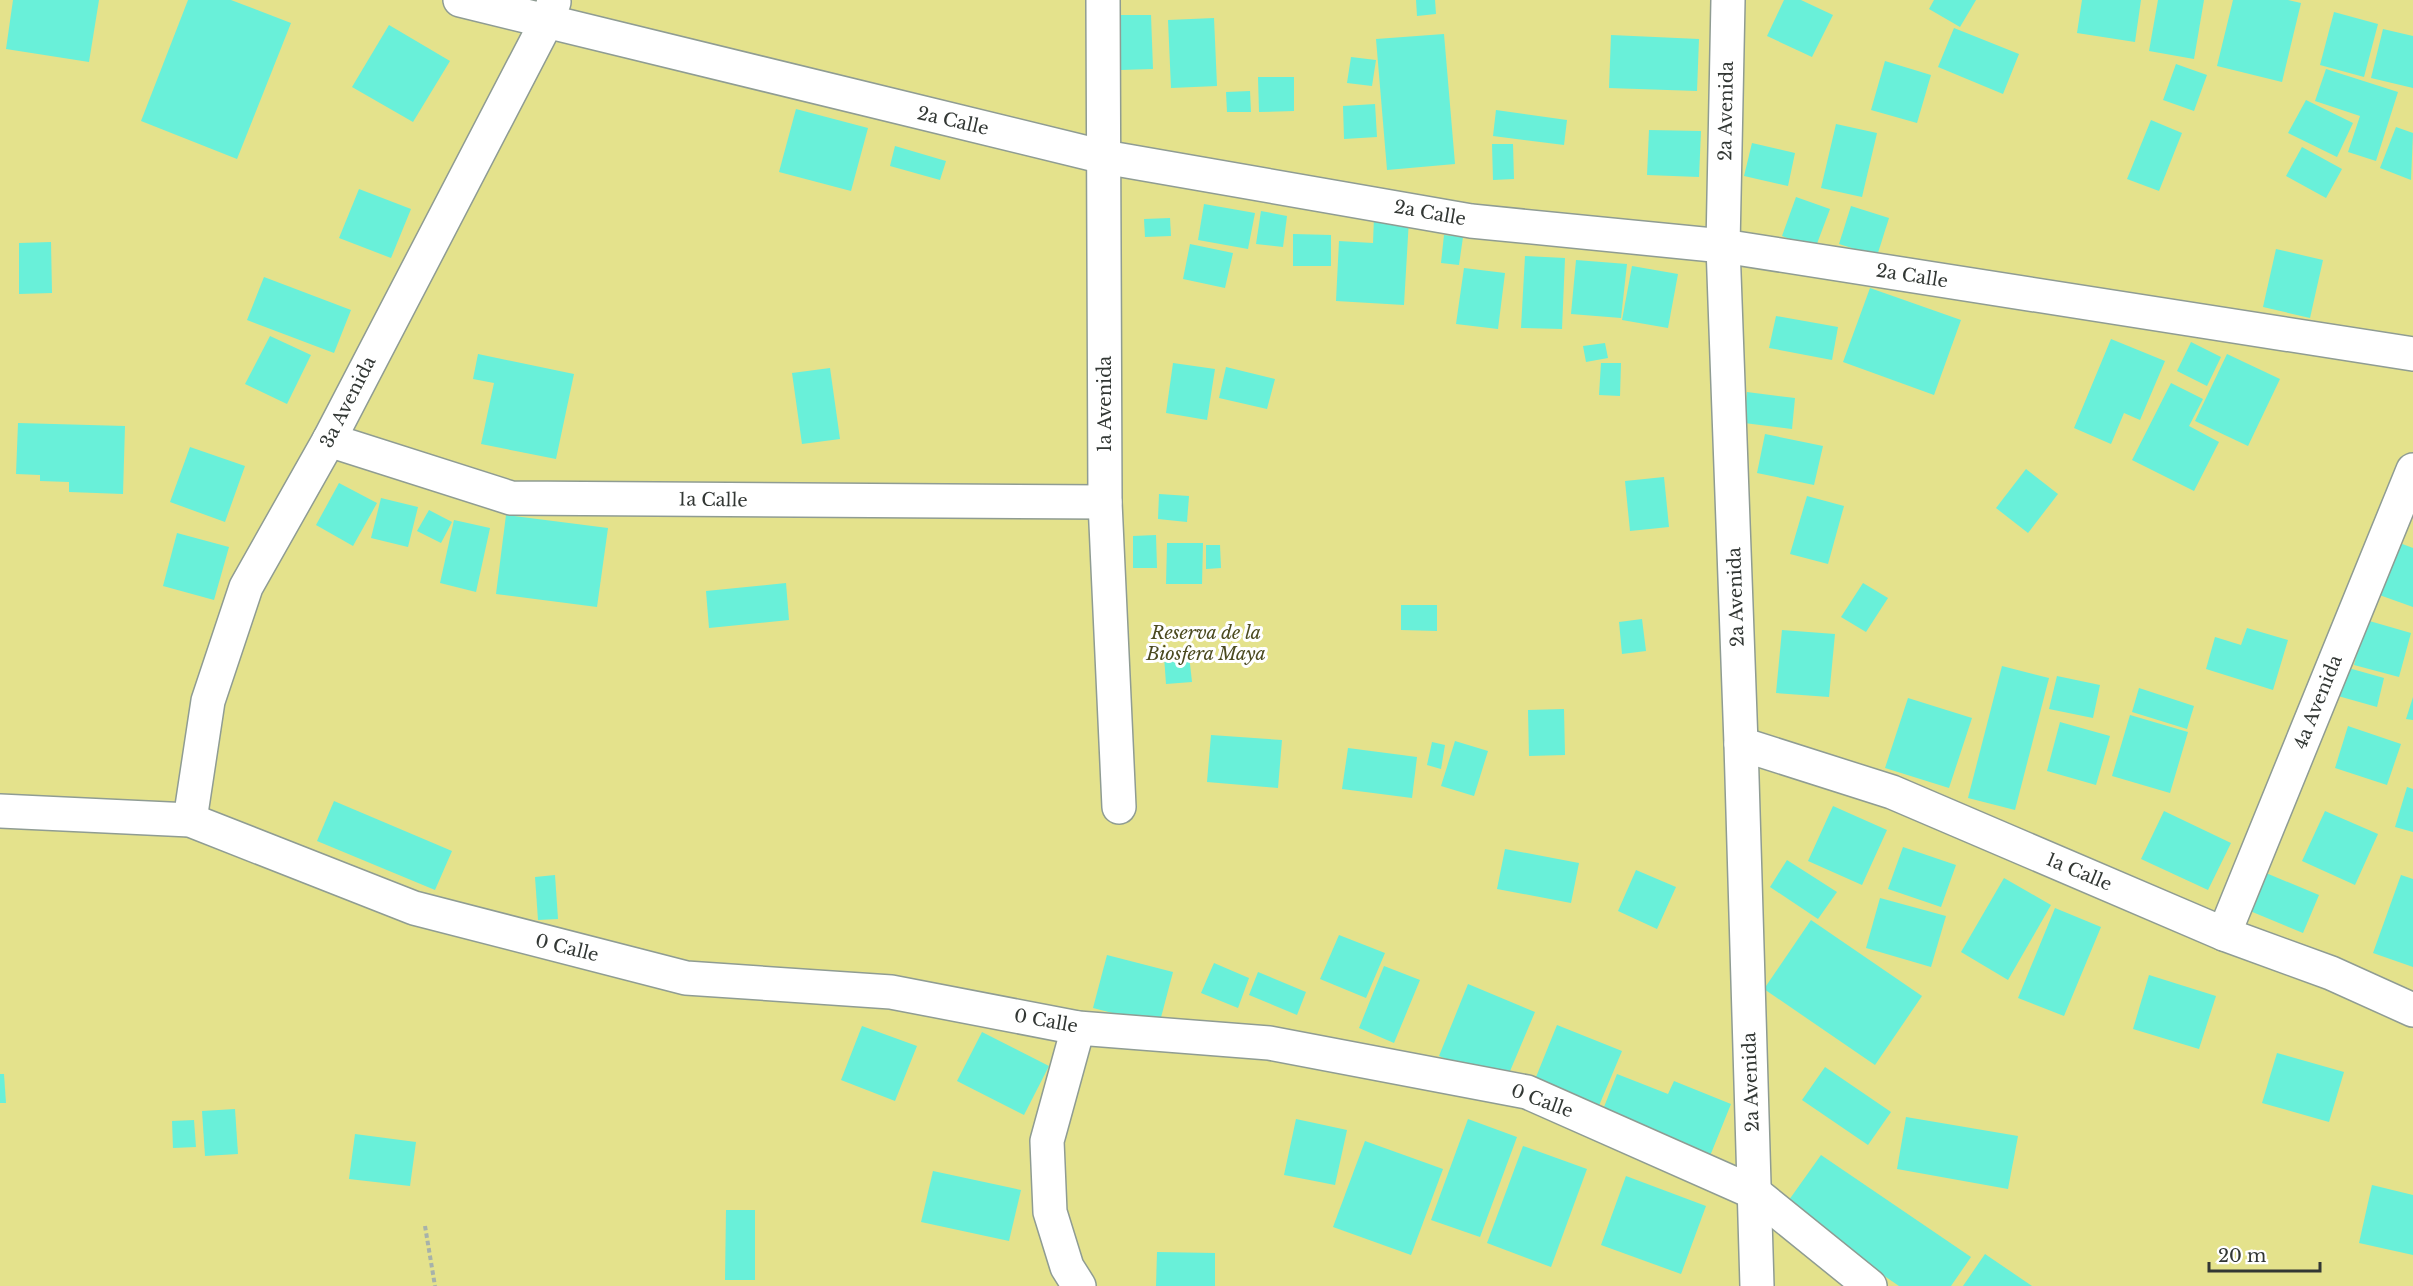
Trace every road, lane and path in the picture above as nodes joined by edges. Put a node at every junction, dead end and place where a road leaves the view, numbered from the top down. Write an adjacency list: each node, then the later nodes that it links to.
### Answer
1 (460, 0): 4 (street, 2a Calle)
2 (1103, 0): 5 (street, 1a Avenida)
3 (1728, 0): 6 (street, 2a Avenida)
4 (551, 10): 5 (street, 2a Calle); 8 (street, 3a Avenida)
5 (1104, 157): 6 (street, 2a Calle); 10 (street, 1a Avenida)
6 (1723, 246): 7 (street, 2a Calle); 11 (street, 2a Avenida)
7 (2413, 354)
8 (329, 440): 10 (street, 1a Calle); 14 (street, 3a Avenida)
9 (2413, 470): 15 (street, 4a Avenida)
10 (1105, 502): 12 (street, 1a Avenida)
11 (1741, 744): 15 (street, 1a Calle); 18 (street, 2a Avenida)
12 (1119, 807)
13 (0, 812): 14 (street, 0 Calle)
14 (190, 820): 17 (street, 0 Calle)
15 (2224, 934): 16 (street, 1a Calle)
16 (2413, 1010)
17 (1078, 1028): 18 (street, 0 Calle); 21 (street)
18 (1755, 1193): 22 (street); 23 (street, 0 Calle)
19 (425, 1226): 20 (path)
20 (435, 1286)
21 (1079, 1286)
22 (1756, 1286)
23 (1870, 1286)

